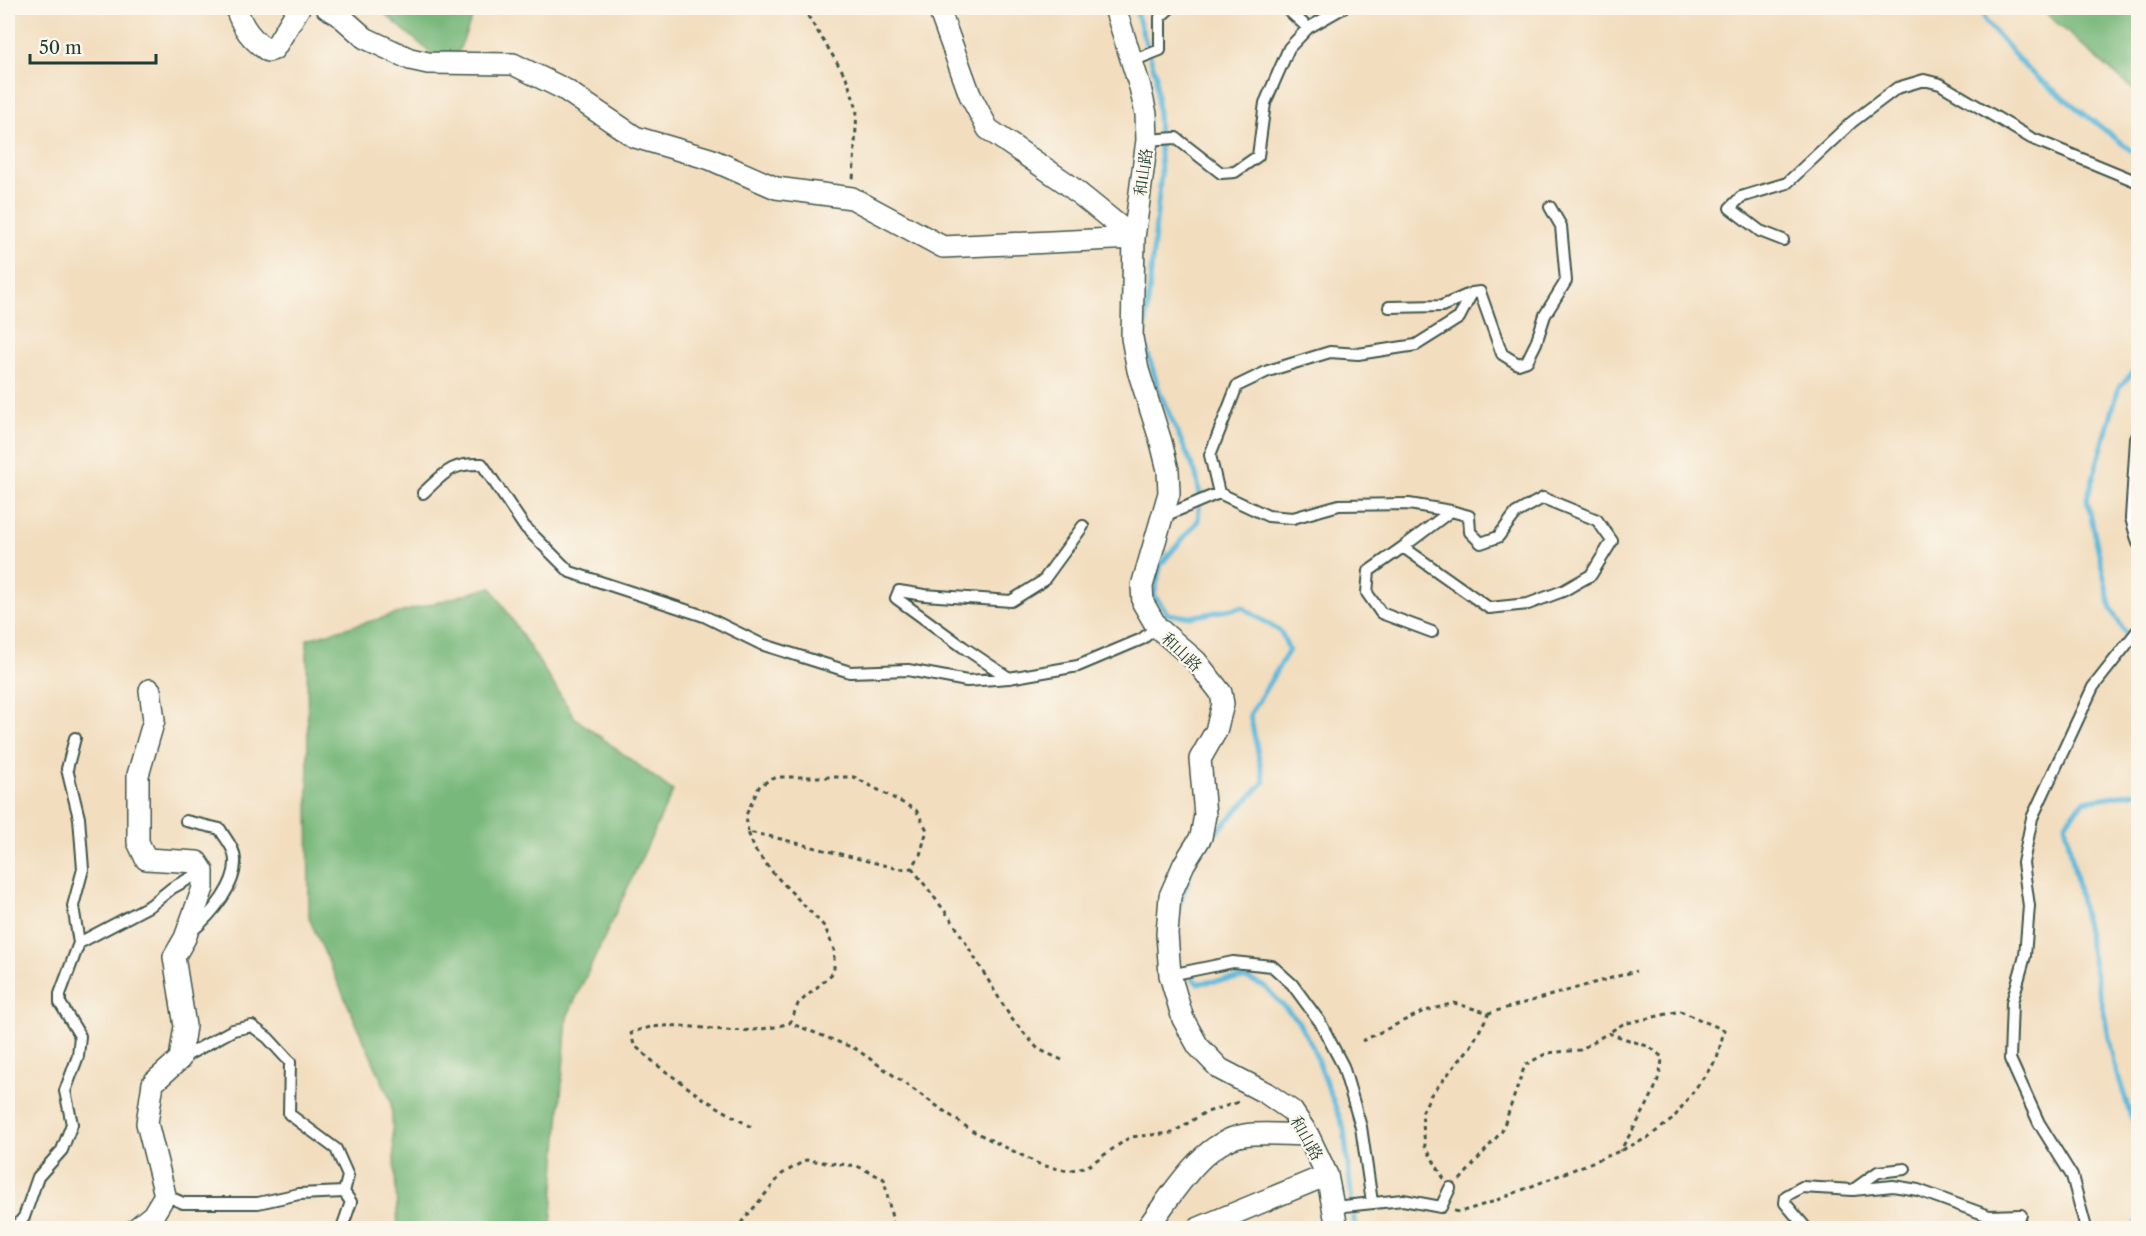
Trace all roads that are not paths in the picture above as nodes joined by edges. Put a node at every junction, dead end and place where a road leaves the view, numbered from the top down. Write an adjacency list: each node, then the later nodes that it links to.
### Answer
1 (236, 8): 2 (street)
2 (299, 8)
3 (327, 8): 14 (street)
4 (1115, 8): 10 (street, 和山路)
5 (1170, 8): 10 (lane)
6 (1286, 8): 9 (lane)
7 (1343, 8): 9 (lane)
8 (940, 12): 14 (street)
9 (1308, 28): 11 (lane)
10 (1132, 61): 11 (street, 和山路)
11 (1147, 140): 14 (street, 和山路)
12 (2139, 183): 15 (lane)
13 (1550, 207): 16 (lane)
14 (1134, 238): 22 (street, 和山路)
15 (1783, 240)
16 (1472, 293): 17 (lane); 20 (lane)
17 (1389, 307)
18 (2139, 435): 24 (lane)
19 (423, 493): 29 (lane)
20 (1219, 493): 21 (lane); 22 (lane)
21 (1451, 511): 25 (lane); 25 (lane)
22 (1162, 517): 26 (street, 和山路)
23 (1083, 526): 29 (lane)
24 (2139, 543)
25 (1403, 547): 28 (lane)
26 (1156, 627): 29 (lane); 36 (street, 和山路)
27 (2139, 630): 55 (lane)
28 (1432, 632)
29 (1009, 678)
30 (150, 690): 33 (street)
31 (75, 738): 35 (lane)
32 (186, 821): 34 (lane)
33 (202, 871): 34 (street); 35 (lane)
34 (184, 939): 37 (street)
35 (79, 943): 48 (lane)
36 (1170, 975): 38 (street, 和山路); 45 (lane)
37 (180, 1059): 43 (lane); 44 (street)
38 (1308, 1135): 40 (street, 和山路); 51 (street)
39 (1905, 1168): 42 (lane)
40 (1327, 1175): 46 (street, 和山路); 52 (street)
41 (1450, 1188): 45 (lane)
42 (1853, 1190): 47 (lane); 54 (lane)
43 (344, 1192): 44 (lane); 50 (lane)
44 (165, 1195): 49 (street)
45 (1372, 1202): 46 (lane)
46 (1334, 1207): 53 (street, 和山路)
47 (2021, 1215)
48 (15, 1228)
49 (137, 1228)
50 (342, 1228)
51 (1147, 1228)
52 (1199, 1228)
53 (1337, 1228)
54 (1806, 1228)
55 (2086, 1228)

